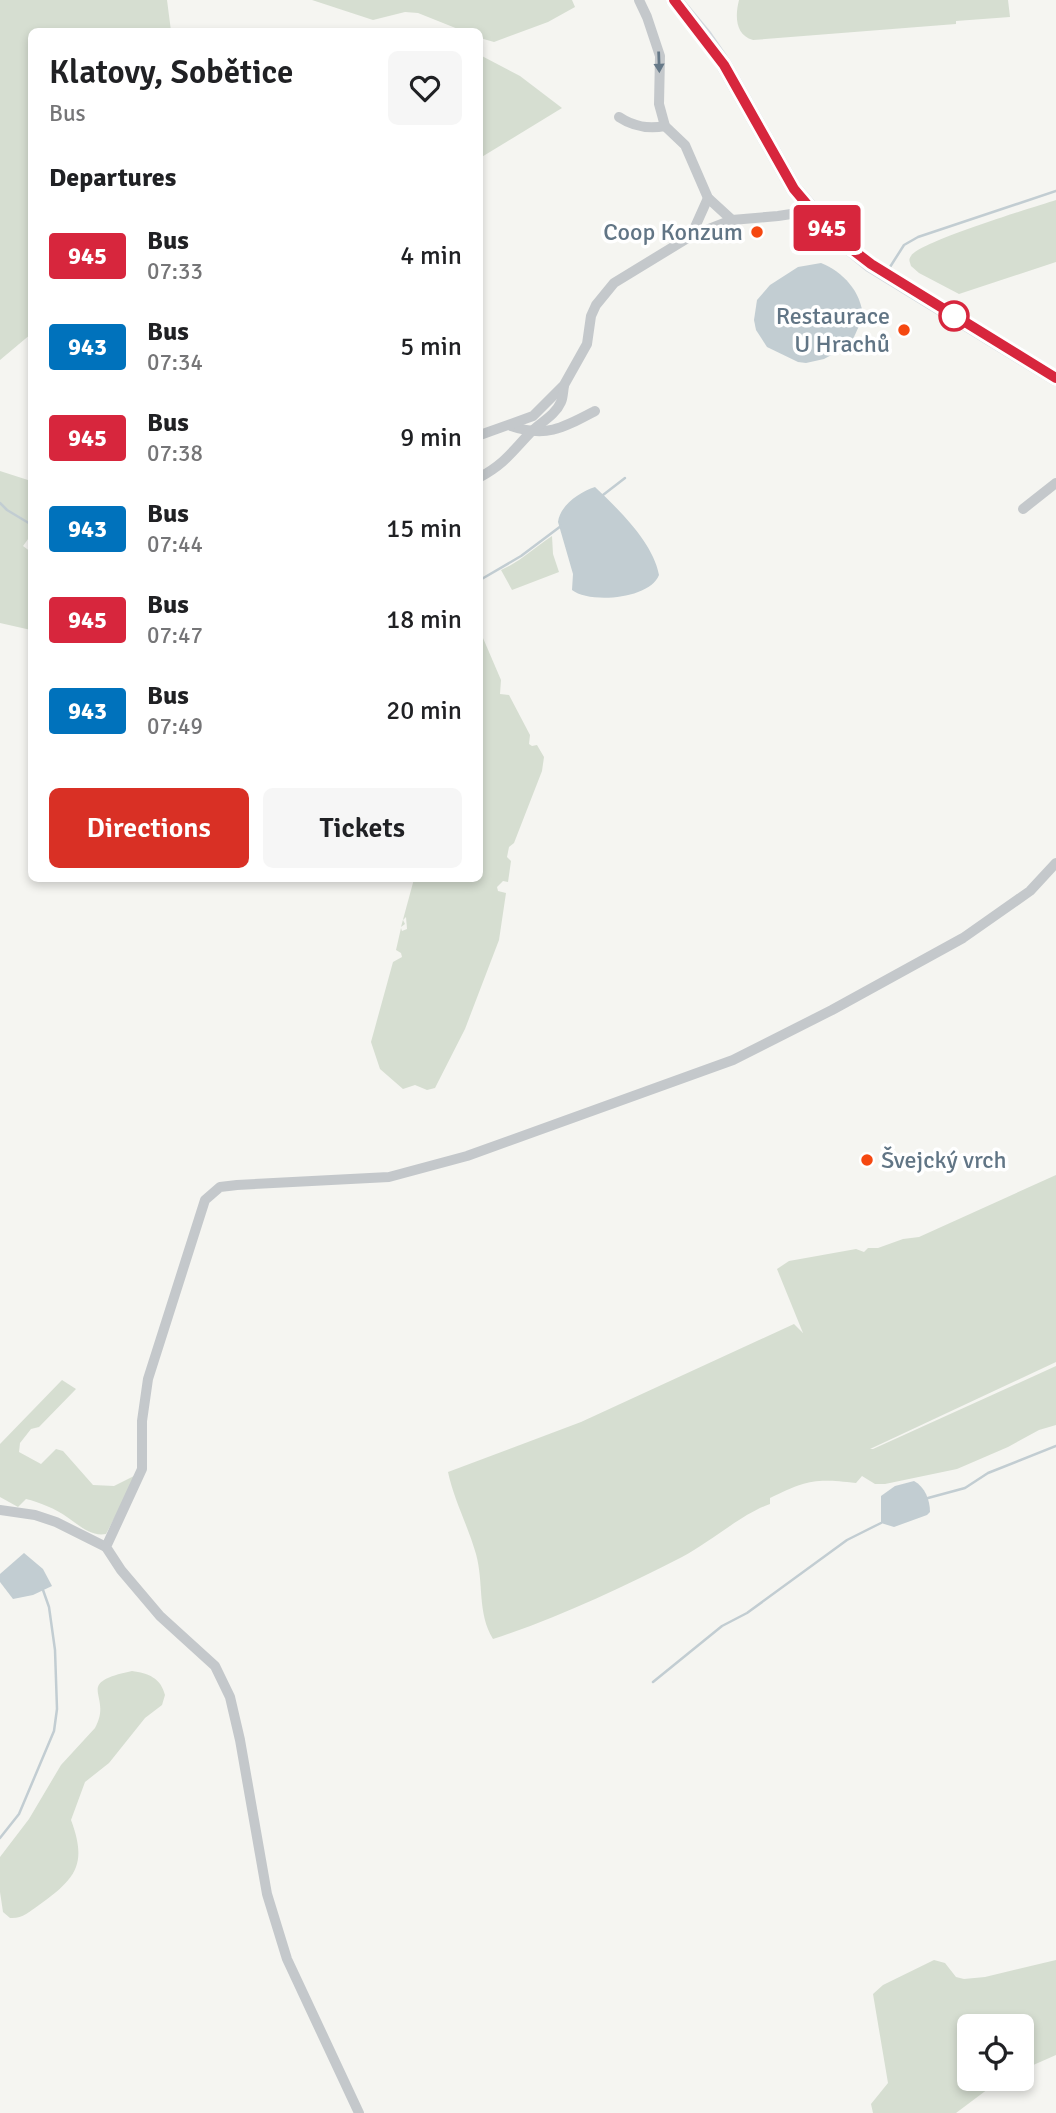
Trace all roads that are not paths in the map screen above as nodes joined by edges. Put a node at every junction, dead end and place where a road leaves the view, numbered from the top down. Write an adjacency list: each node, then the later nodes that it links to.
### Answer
1 (639, 0): 4 (street, one-way to 4)
2 (674, 0): 6 (main road)
3 (619, 117): 4 (street)
4 (665, 126): 5 (street)
5 (708, 198): 7 (street); 8 (street)
6 (811, 211): 7 (street); 9 (main road)
7 (732, 220): 8 (street)
8 (691, 236): 10 (street)
9 (1056, 378)
10 (564, 385): 12 (street); 13 (street)
11 (595, 411): 13 (street)
12 (510, 426): 13 (street); 14 (street)
13 (530, 432): 15 (street)
14 (483, 434)
15 (483, 475)
16 (1056, 483): 17 (street)
17 (1023, 509)
18 (1056, 863): 20 (street)
19 (1, 1511): 20 (street)
20 (107, 1547): 21 (street)
21 (359, 2113)

